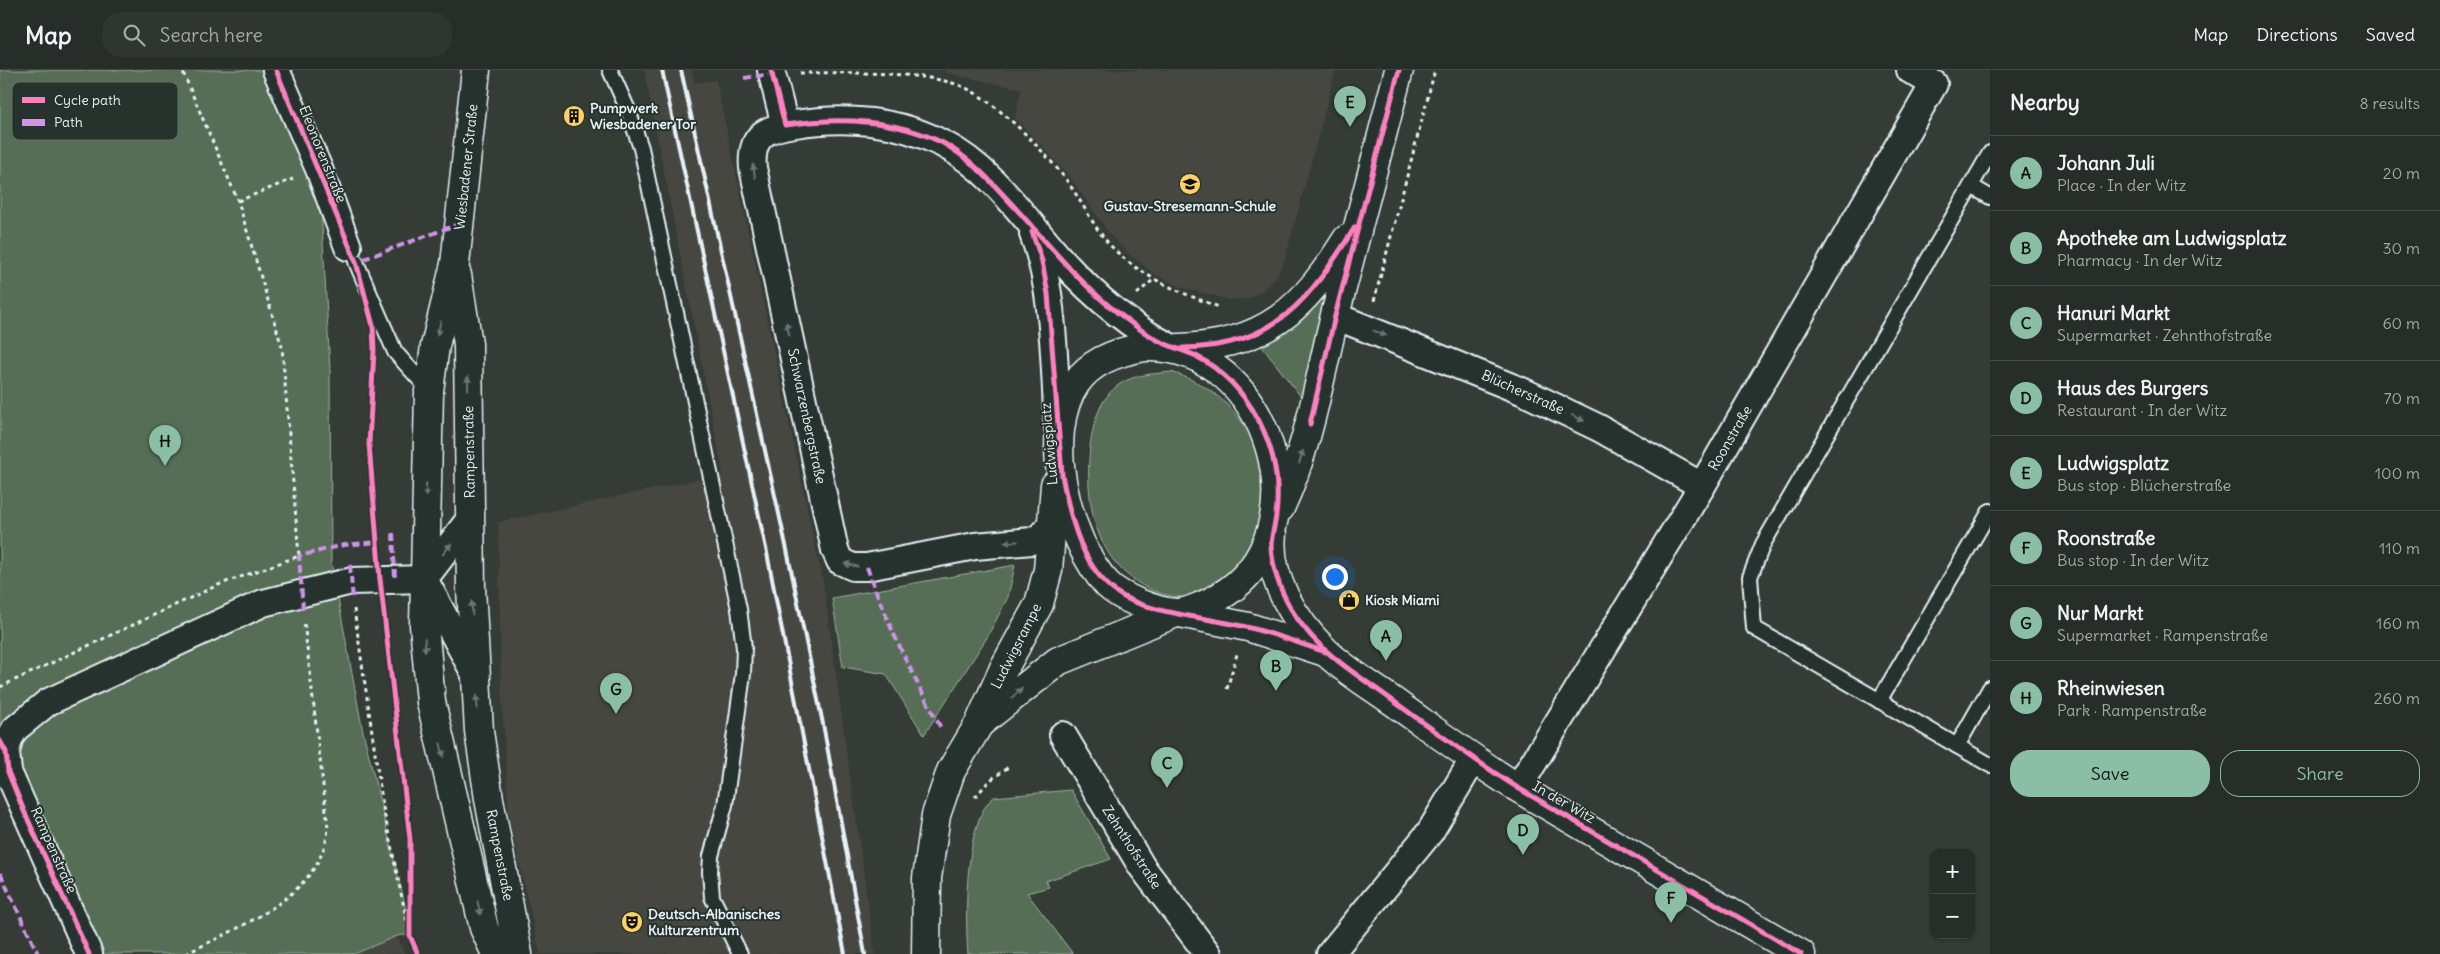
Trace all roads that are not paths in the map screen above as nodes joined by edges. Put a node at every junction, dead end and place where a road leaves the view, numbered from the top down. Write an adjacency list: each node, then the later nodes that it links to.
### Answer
1 (276, 70): 13 (street, Eleonorenstraße)
2 (476, 70): 14 (main road, Wiesbadener Straße)
3 (610, 70): 39 (lane)
4 (771, 70): 7 (street)
5 (1399, 70): 11 (main road)
6 (1910, 70): 19 (street, Roonstraße)
7 (785, 125): 12 (street, Ludwigsplatz); 22 (street, Schwarzenbergstraße, one-way to 7)
8 (1990, 153): 9 (lane)
9 (1971, 186): 10 (lane); 29 (lane)
10 (1990, 197)
11 (1362, 215): 15 (main road); 16 (main road)
12 (1023, 216): 16 (street, Ludwigsplatz); 18 (street, Ludwigsplatz)
13 (352, 254): 17 (lane)
14 (455, 264): 17 (main road, one-way to 17); 21 (main road, Rampenstraße, one-way to 14)
15 (1335, 316): 19 (street, Blücherstraße, one-way to 19); 23 (main road, one-way to 15)
16 (1173, 348): 18 (main road, Ludwigsplatz); 23 (main road, Ludwigsplatz)
17 (429, 390): 24 (main road, one-way to 24)
18 (1059, 441): 22 (main road, Ludwigsrampe); 25 (main road, Ludwigsplatz)
19 (1702, 486): 35 (street, Roonstraße)
20 (1990, 511): 29 (lane)
21 (470, 519): 24 (street, one-way to 21); 27 (main road, Rampenstraße, one-way to 21)
22 (1053, 523): 30 (main road, Ludwigsrampe)
23 (1274, 524): 25 (main road, Ludwigsplatz); 26 (main road, In der Witz)
24 (424, 579): 27 (street); 36 (street, Rampenstraße); 37 (main road, one-way to 37)
25 (1178, 613): 26 (main road, In der Witz); 30 (main road, Ludwigsrampe, one-way to 25)
26 (1326, 652): 33 (main road, In der Witz)
27 (475, 674): 38 (main road, Rampenstraße, one-way to 27)
28 (1990, 688): 32 (lane)
29 (1880, 701): 32 (lane)
30 (979, 724): 40 (main road, Ludwigsrampe)
31 (1063, 735): 41 (street, Zehnthofstraße)
32 (1957, 746): 34 (lane)
33 (1473, 760): 35 (main road, In der Witz); 42 (street)
34 (1990, 765)
35 (1518, 788): 43 (main road, In der Witz)
36 (89, 954)
37 (496, 954)
38 (518, 954)
39 (740, 954)
40 (926, 954)
41 (1208, 954)
42 (1330, 954)
43 (1802, 954)

